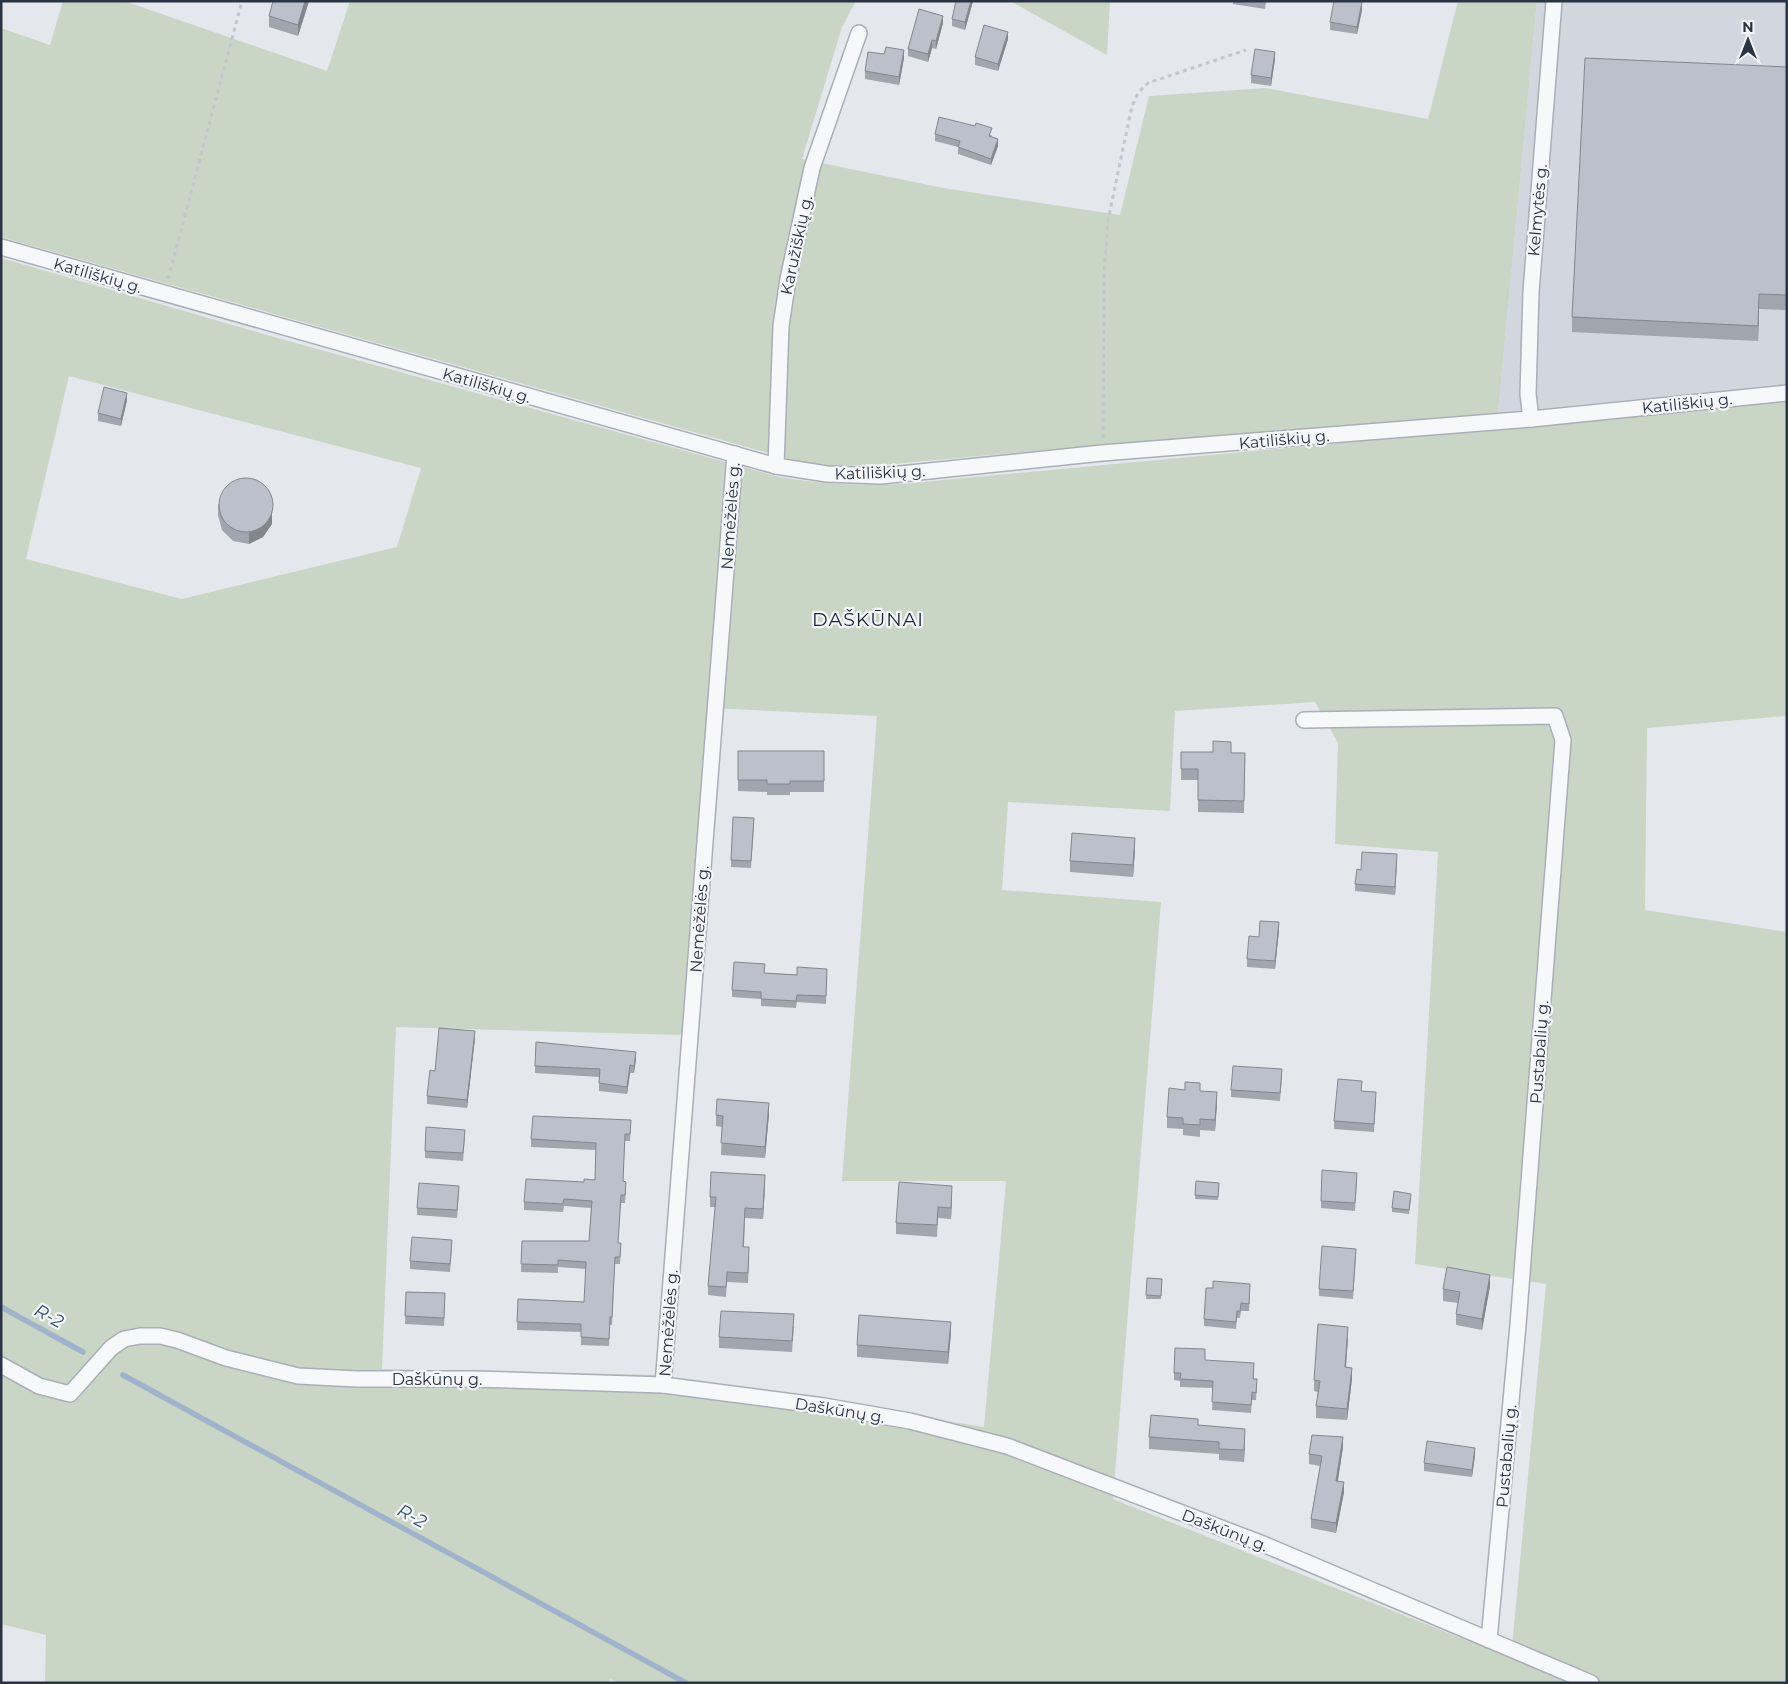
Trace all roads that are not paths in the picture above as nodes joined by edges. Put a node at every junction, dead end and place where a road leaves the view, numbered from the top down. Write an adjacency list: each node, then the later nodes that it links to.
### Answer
1 (1554, 1): 5 (street, Kelmytės g.)
2 (859, 33): 7 (street, Karužiškių g.)
3 (1, 247): 6 (street, Katiliškių g.)
4 (1787, 393): 5 (street, Katiliškių g.)
5 (1531, 419): 7 (street, Katiliškių g.)
6 (735, 454): 7 (street, Katiliškių g.); 10 (street, Nemėžėlės g.)
7 (776, 466)
8 (1304, 720): 11 (street, Pustabalių g.)
9 (1, 1365): 10 (street, Daškūnų g.)
10 (663, 1385): 11 (street, Daškūnų g.)
11 (1489, 1640): 12 (street, Daškūnų g.)
12 (1591, 1683)

